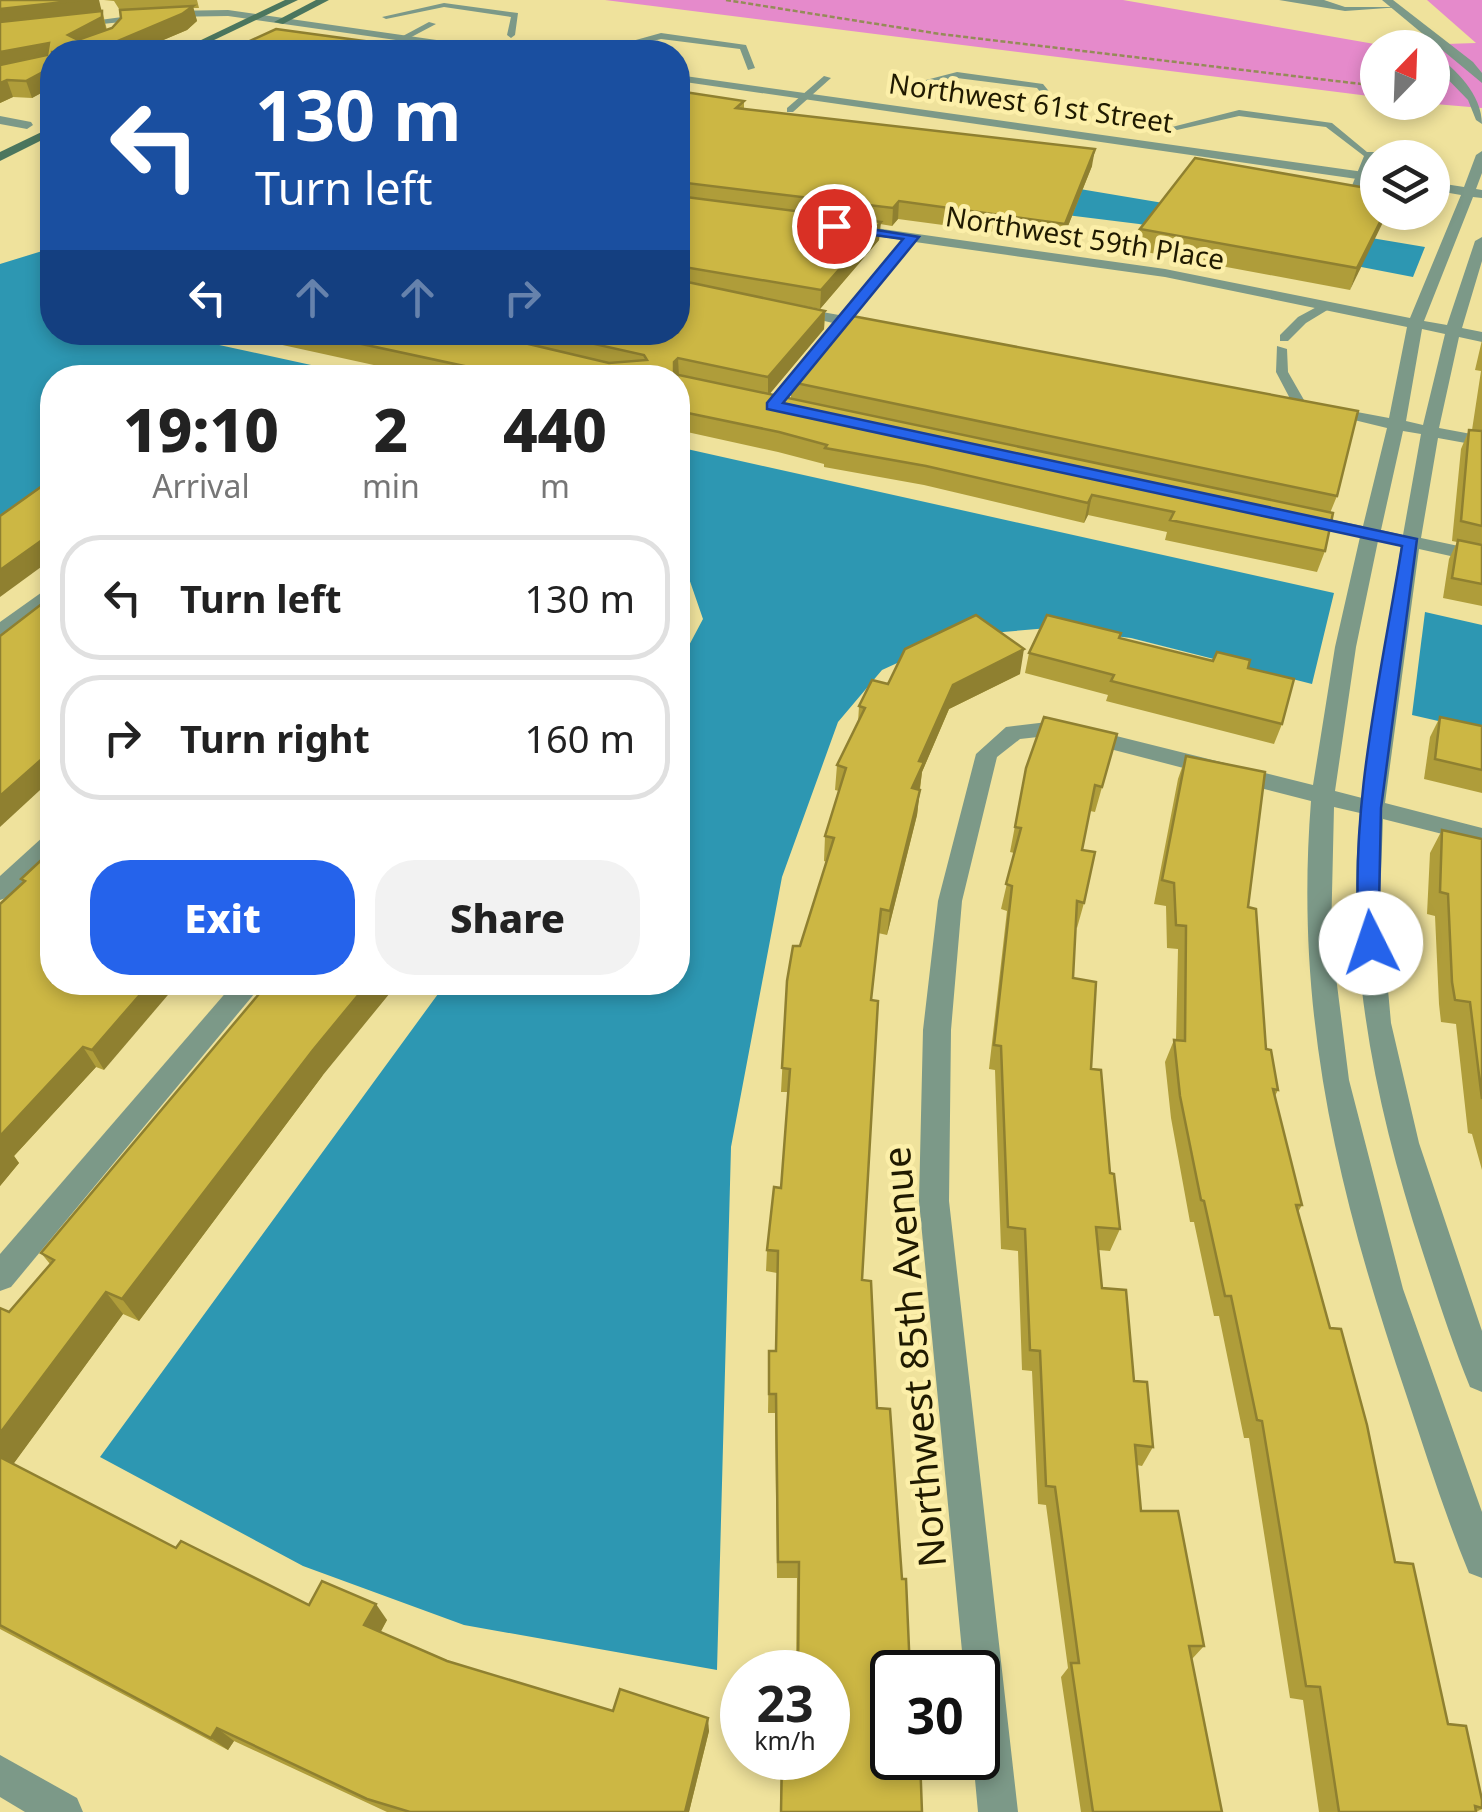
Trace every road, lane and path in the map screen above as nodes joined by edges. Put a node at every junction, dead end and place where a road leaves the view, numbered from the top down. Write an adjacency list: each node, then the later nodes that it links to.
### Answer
1 (293, 0): 8 (main road)
2 (324, 0): 11 (main road)
3 (726, 0): 25 (path)
4 (1283, 0): 5 (lane)
5 (1321, 3): 6 (lane)
6 (1369, 4): 7 (lane); 10 (street)
7 (1392, 4): 24 (street)
8 (256, 17): 11 (street); 13 (street); 17 (main road)
9 (386, 17): 15 (lane)
10 (1386, 18)
11 (280, 21): 14 (main road); 16 (street)
12 (432, 24): 16 (lane)
13 (62, 26)
14 (264, 29)
15 (511, 35)
16 (403, 39): 18 (street)
17 (207, 40)
18 (410, 40)
19 (645, 40): 20 (lane)
20 (751, 68)
21 (1450, 75): 31 (street)
22 (827, 78): 27 (lane)
23 (690, 80): 27 (street, Northwest 61st Street)
24 (1482, 80)
25 (1360, 84)
26 (900, 88): 29 (lane)
27 (806, 96): 28 (lane); 39 (street, Northwest 61st Street)
28 (790, 110)
29 (1060, 110)
30 (0, 120): 32 (street)
31 (1482, 120)
32 (33, 122): 34 (main road)
33 (1177, 127): 36 (lane)
34 (0, 137)
35 (40, 138): 38 (main road)
36 (1360, 148)
37 (1482, 154): 43 (street)
38 (0, 157)
39 (1360, 176)
40 (1360, 178): 42 (lane)
41 (1450, 189): 43 (street)
42 (1354, 193)
43 (1476, 193): 50 (street)
44 (834, 226): 45 (street, Northwest 59th Place)
45 (912, 237): 47 (street, Northwest 59th Place); 49 (street)
46 (1482, 241): 51 (street)
47 (1328, 306): 50 (street, Northwest 59th Place); 56 (lane)
48 (770, 307): 49 (street)
49 (843, 321): 52 (street); 55 (street)
50 (1416, 324): 51 (street, Northwest 59th Place); 57 (street)
51 (1452, 331): 53 (street, Northwest 59th Place); 58 (street)
52 (900, 332)
53 (1482, 337)
54 (1282, 403): 56 (street)
55 (773, 406)
56 (1302, 407): 57 (street)
57 (1397, 425): 58 (street); 61 (street)
58 (1429, 431): 59 (street); 62 (street)
59 (1482, 441)
60 (1274, 514): 61 (street)
61 (1370, 534): 62 (street); 66 (street)
62 (1411, 543): 63 (street); 67 (street)
63 (1482, 557)
64 (40, 600): 65 (street)
65 (0, 632)
66 (1320, 796): 67 (street); 74 (street); 77 (street, Northwest 85th Avenue)
67 (1370, 808): 68 (street); 73 (street)
68 (1482, 836)
69 (40, 853): 70 (street)
70 (0, 891)
71 (241, 995): 72 (street)
72 (0, 1277)
73 (1482, 1376)
74 (1482, 1560)
75 (0, 1775): 76 (street)
76 (63, 1812)
77 (998, 1812)

